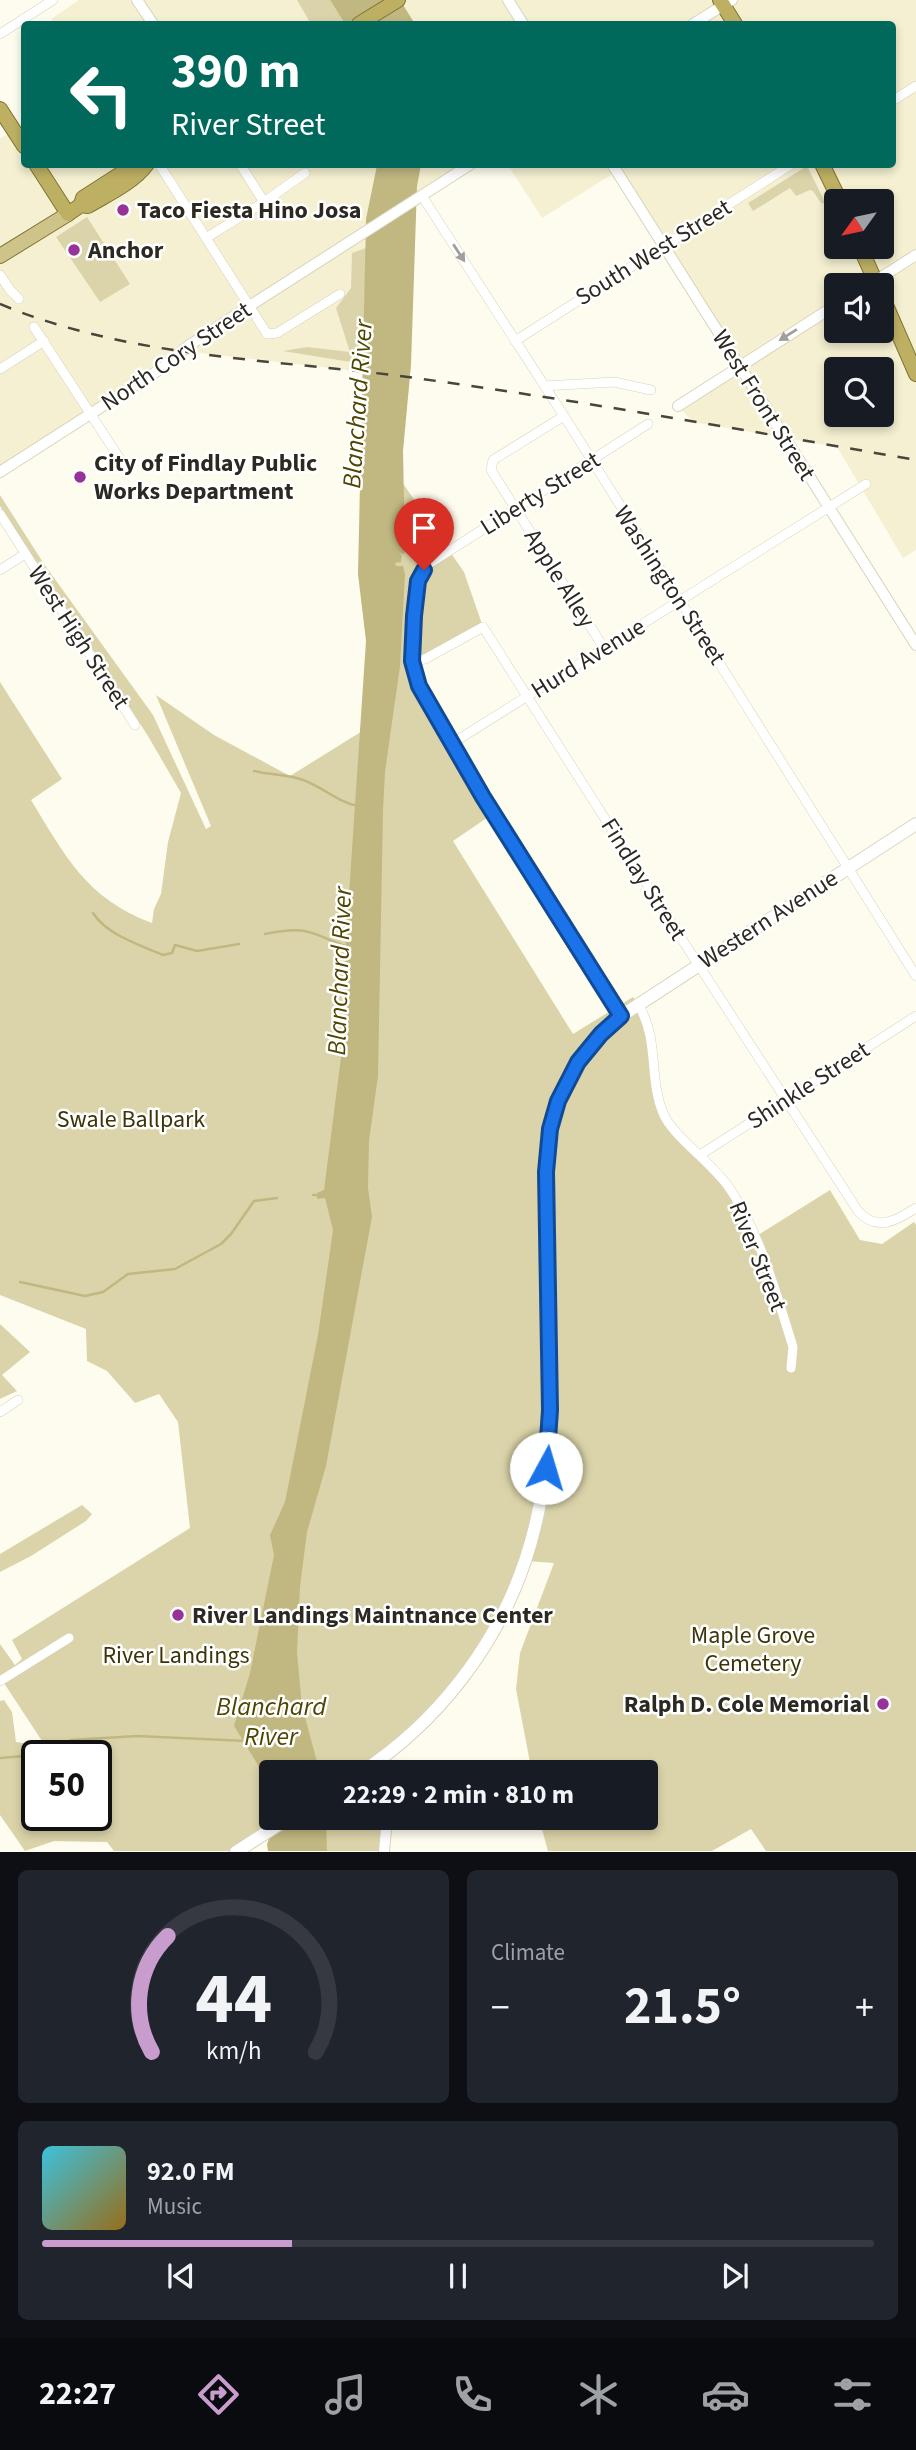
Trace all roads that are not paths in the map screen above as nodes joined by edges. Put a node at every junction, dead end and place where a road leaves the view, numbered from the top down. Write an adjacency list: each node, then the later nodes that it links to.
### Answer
1 (53, 0): 11 (street)
2 (137, 0): 6 (street)
3 (398, 0): 7 (highway)
4 (508, 0): 8 (street)
5 (725, 2): 9 (street); 10 (highway)
6 (151, 21)
7 (365, 21)
8 (521, 21)
9 (697, 21)
10 (734, 21)
11 (0, 34)
12 (916, 86): 13 (street)
13 (896, 98)
14 (0, 109): 15 (highway)
15 (21, 141)
16 (39, 168): 28 (highway)
17 (144, 168): 28 (highway)
18 (148, 168): 29 (street)
19 (243, 168): 27 (street)
20 (465, 168): 26 (street, North Cory Street)
21 (614, 168): 30 (street, West Front Street)
22 (786, 168): 30 (street, South West Street)
23 (824, 168): 25 (highway)
24 (305, 173): 27 (street)
25 (834, 189)
26 (422, 196): 37 (street, North Cory Street); 42 (street, Washington Street, one-way to 42)
27 (264, 202): 29 (street)
28 (68, 214): 32 (main road)
29 (206, 238): 37 (street)
30 (663, 246): 42 (street, South West Street); 43 (street, West Front Street)
31 (916, 255): 33 (street)
32 (0, 256)
33 (890, 273)
34 (0, 275): 36 (street)
35 (340, 294): 37 (street)
36 (19, 299)
37 (248, 307): 49 (street, North Cory Street)
38 (824, 313): 43 (street, one-way to 43)
39 (894, 324): 45 (highway)
40 (34, 327): 41 (street)
41 (44, 341): 44 (street); 49 (street)
42 (515, 341): 46 (street, Washington Street)
43 (740, 366): 48 (street); 56 (street, West Front Street)
44 (0, 369)
45 (916, 374)
46 (544, 386): 47 (street); 50 (street, Washington Street)
47 (651, 390)
48 (678, 406)
49 (91, 414): 53 (street); 54 (street, North Cory Street)
50 (564, 416): 52 (street, Washington Street); 57 (street, Apple Alley)
51 (648, 424): 52 (street, Liberty Street)
52 (590, 460): 57 (street, Liberty Street); 61 (street, Washington Street)
53 (127, 470)
54 (0, 472)
55 (866, 484): 56 (street, Hurd Avenue)
56 (829, 508): 61 (street, Hurd Avenue); 62 (street, West Front Street)
57 (516, 509): 63 (street, Apple Alley); 64 (street, Liberty Street)
58 (0, 514): 59 (street, West High Street)
59 (25, 554): 60 (street); 66 (street, West High Street)
60 (0, 570)
61 (681, 602): 63 (street, Hurd Avenue); 69 (street, Washington Street)
62 (916, 645)
63 (604, 648): 65 (street, Hurd Avenue)
64 (412, 661): 65 (street, Findlay Street); 67 (street)
65 (527, 696): 67 (street, Hurd Avenue); 70 (street, Findlay Street)
66 (135, 725)
67 (451, 744): 73 (street)
68 (916, 824): 69 (main road, Western Avenue)
69 (847, 868): 70 (main road, Western Avenue); 71 (street, Washington Street)
70 (698, 964): 72 (main road, Western Avenue); 75 (street, Findlay Street)
71 (916, 976)
72 (638, 1004): 73 (main road, Western Avenue); 76 (street, River Street)
73 (621, 1016): 83 (main road, Western Avenue)
74 (916, 1016): 75 (street, Shinkle Street)
75 (785, 1100): 76 (street, Shinkle Street); 77 (street, Findlay Street)
76 (700, 1155): 78 (street, River Street)
77 (916, 1208)
78 (791, 1368)
79 (18, 1400): 80 (street)
80 (0, 1412)
81 (69, 1638): 82 (street)
82 (0, 1681)
83 (380, 1760)
84 (270, 1830): 86 (main road)
85 (386, 1830): 87 (street)
86 (236, 1852)
87 (384, 1852)

